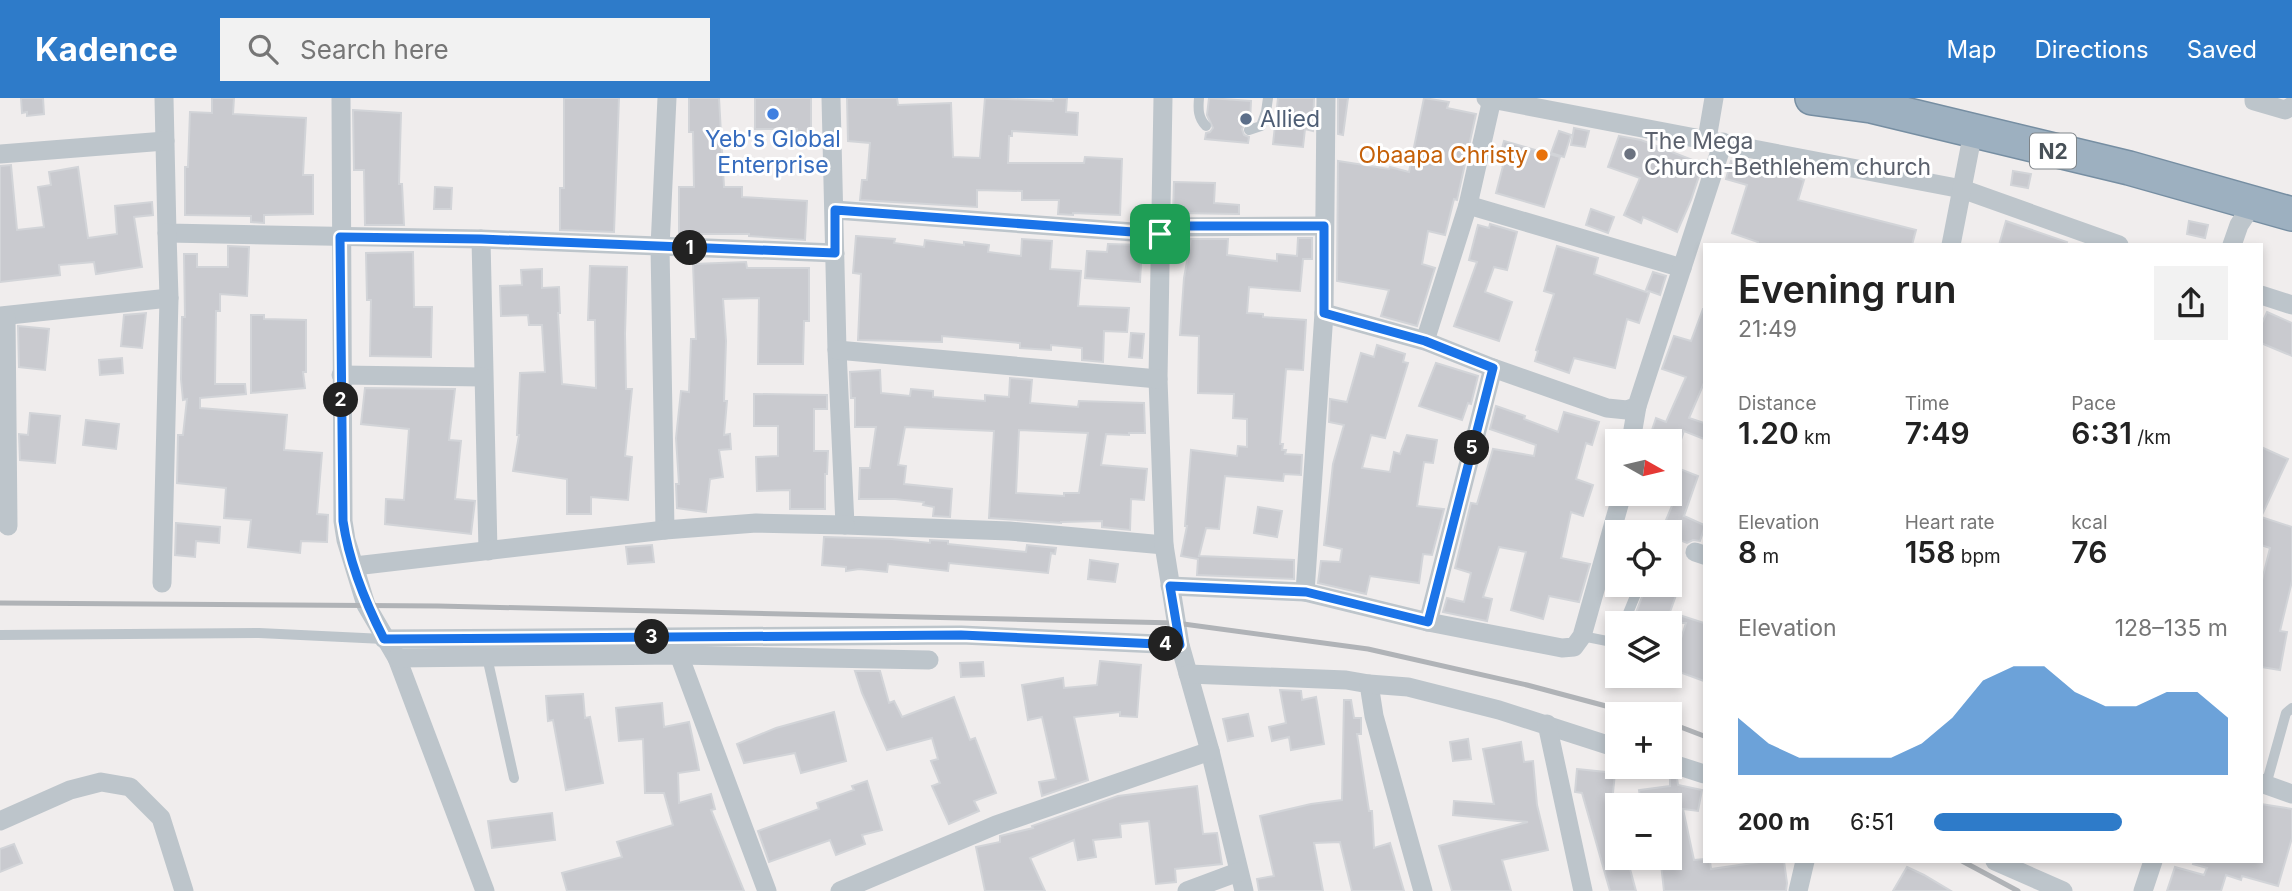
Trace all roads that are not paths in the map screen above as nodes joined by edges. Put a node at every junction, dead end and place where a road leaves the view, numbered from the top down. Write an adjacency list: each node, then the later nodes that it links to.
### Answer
1 (164, 98): 17 (street)
2 (341, 98): 28 (street)
3 (667, 98): 33 (street)
4 (831, 98): 23 (street)
5 (1163, 98): 26 (street)
6 (1199, 98): 14 (lane)
7 (1268, 98): 15 (lane)
8 (1326, 98): 25 (street)
9 (1714, 98): 18 (street)
10 (1812, 98): 16 (highway, N2)
11 (2254, 98): 13 (street)
12 (1489, 99): 18 (street); 22 (street)
13 (2292, 106)
14 (1206, 126)
15 (1249, 130)
16 (1973, 132): 20 (street); 21 (highway, N2)
17 (165, 141): 19 (street); 27 (street)
18 (1715, 141): 20 (street); 35 (street)
19 (0, 155)
20 (1962, 189): 30 (street); 31 (street)
21 (2254, 202): 24 (highway, N2); 32 (street)
22 (1468, 205): 35 (street); 41 (street)
23 (835, 210): 26 (street); 34 (street)
24 (2292, 214)
25 (1324, 226): 26 (street); 39 (street)
26 (1160, 230): 46 (street)
27 (167, 233): 28 (street); 37 (street)
28 (340, 237): 29 (street); 44 (street)
29 (481, 239): 33 (street); 45 (street)
30 (1951, 243)
31 (2113, 243)
32 (2232, 243)
33 (660, 247): 34 (street); 52 (street)
34 (835, 253): 42 (street)
35 (1682, 268): 47 (street)
36 (2263, 296): 38 (street)
37 (169, 298): 40 (street); 56 (street)
38 (2292, 306)
39 (1324, 313): 41 (street); 58 (street)
40 (3, 316): 51 (street)
41 (1425, 341): 43 (street)
42 (837, 350): 46 (street); 50 (street)
43 (1493, 368): 47 (street); 59 (street)
44 (341, 375): 45 (street); 55 (street)
45 (483, 377): 54 (street)
46 (1158, 379): 53 (street)
47 (1637, 406): 48 (street)
48 (1633, 429)
49 (1619, 506): 61 (street)
50 (845, 525): 52 (street); 53 (street)
51 (8, 526)
52 (664, 530): 54 (street)
53 (1164, 545): 57 (street)
54 (488, 551): 55 (street)
55 (355, 565): 62 (street)
56 (162, 583)
57 (1170, 586): 58 (street); 64 (street)
58 (1306, 592): 59 (street)
59 (1428, 622): 61 (street)
60 (0, 635): 62 (lane)
61 (1582, 636): 63 (lane)
62 (384, 639): 64 (street); 67 (street)
63 (1605, 640)
64 (1180, 645): 69 (street)
65 (679, 655): 66 (street); 68 (street); 87 (street)
66 (486, 657): 67 (street); 77 (lane)
67 (397, 658): 86 (street)
68 (929, 660)
69 (1188, 674): 70 (street); 74 (street)
70 (1369, 684): 72 (street); 90 (street)
71 (2292, 708): 78 (lane)
72 (1547, 724): 73 (street); 91 (street)
73 (1605, 744)
74 (1210, 751): 84 (street); 88 (street)
75 (1682, 767): 76 (street)
76 (1703, 774)
77 (514, 779)
78 (2264, 784): 79 (street)
79 (2292, 794)
80 (0, 821): 85 (street)
81 (1805, 863): 92 (street)
82 (2000, 863): 93 (street)
83 (2152, 863): 94 (street)
84 (1241, 882): 89 (street)
85 (184, 891)
86 (485, 891)
87 (767, 891)
88 (840, 891)
89 (1187, 891)
90 (1423, 891)
91 (1583, 891)
92 (1798, 891)
93 (2063, 891)
94 (2143, 891)

